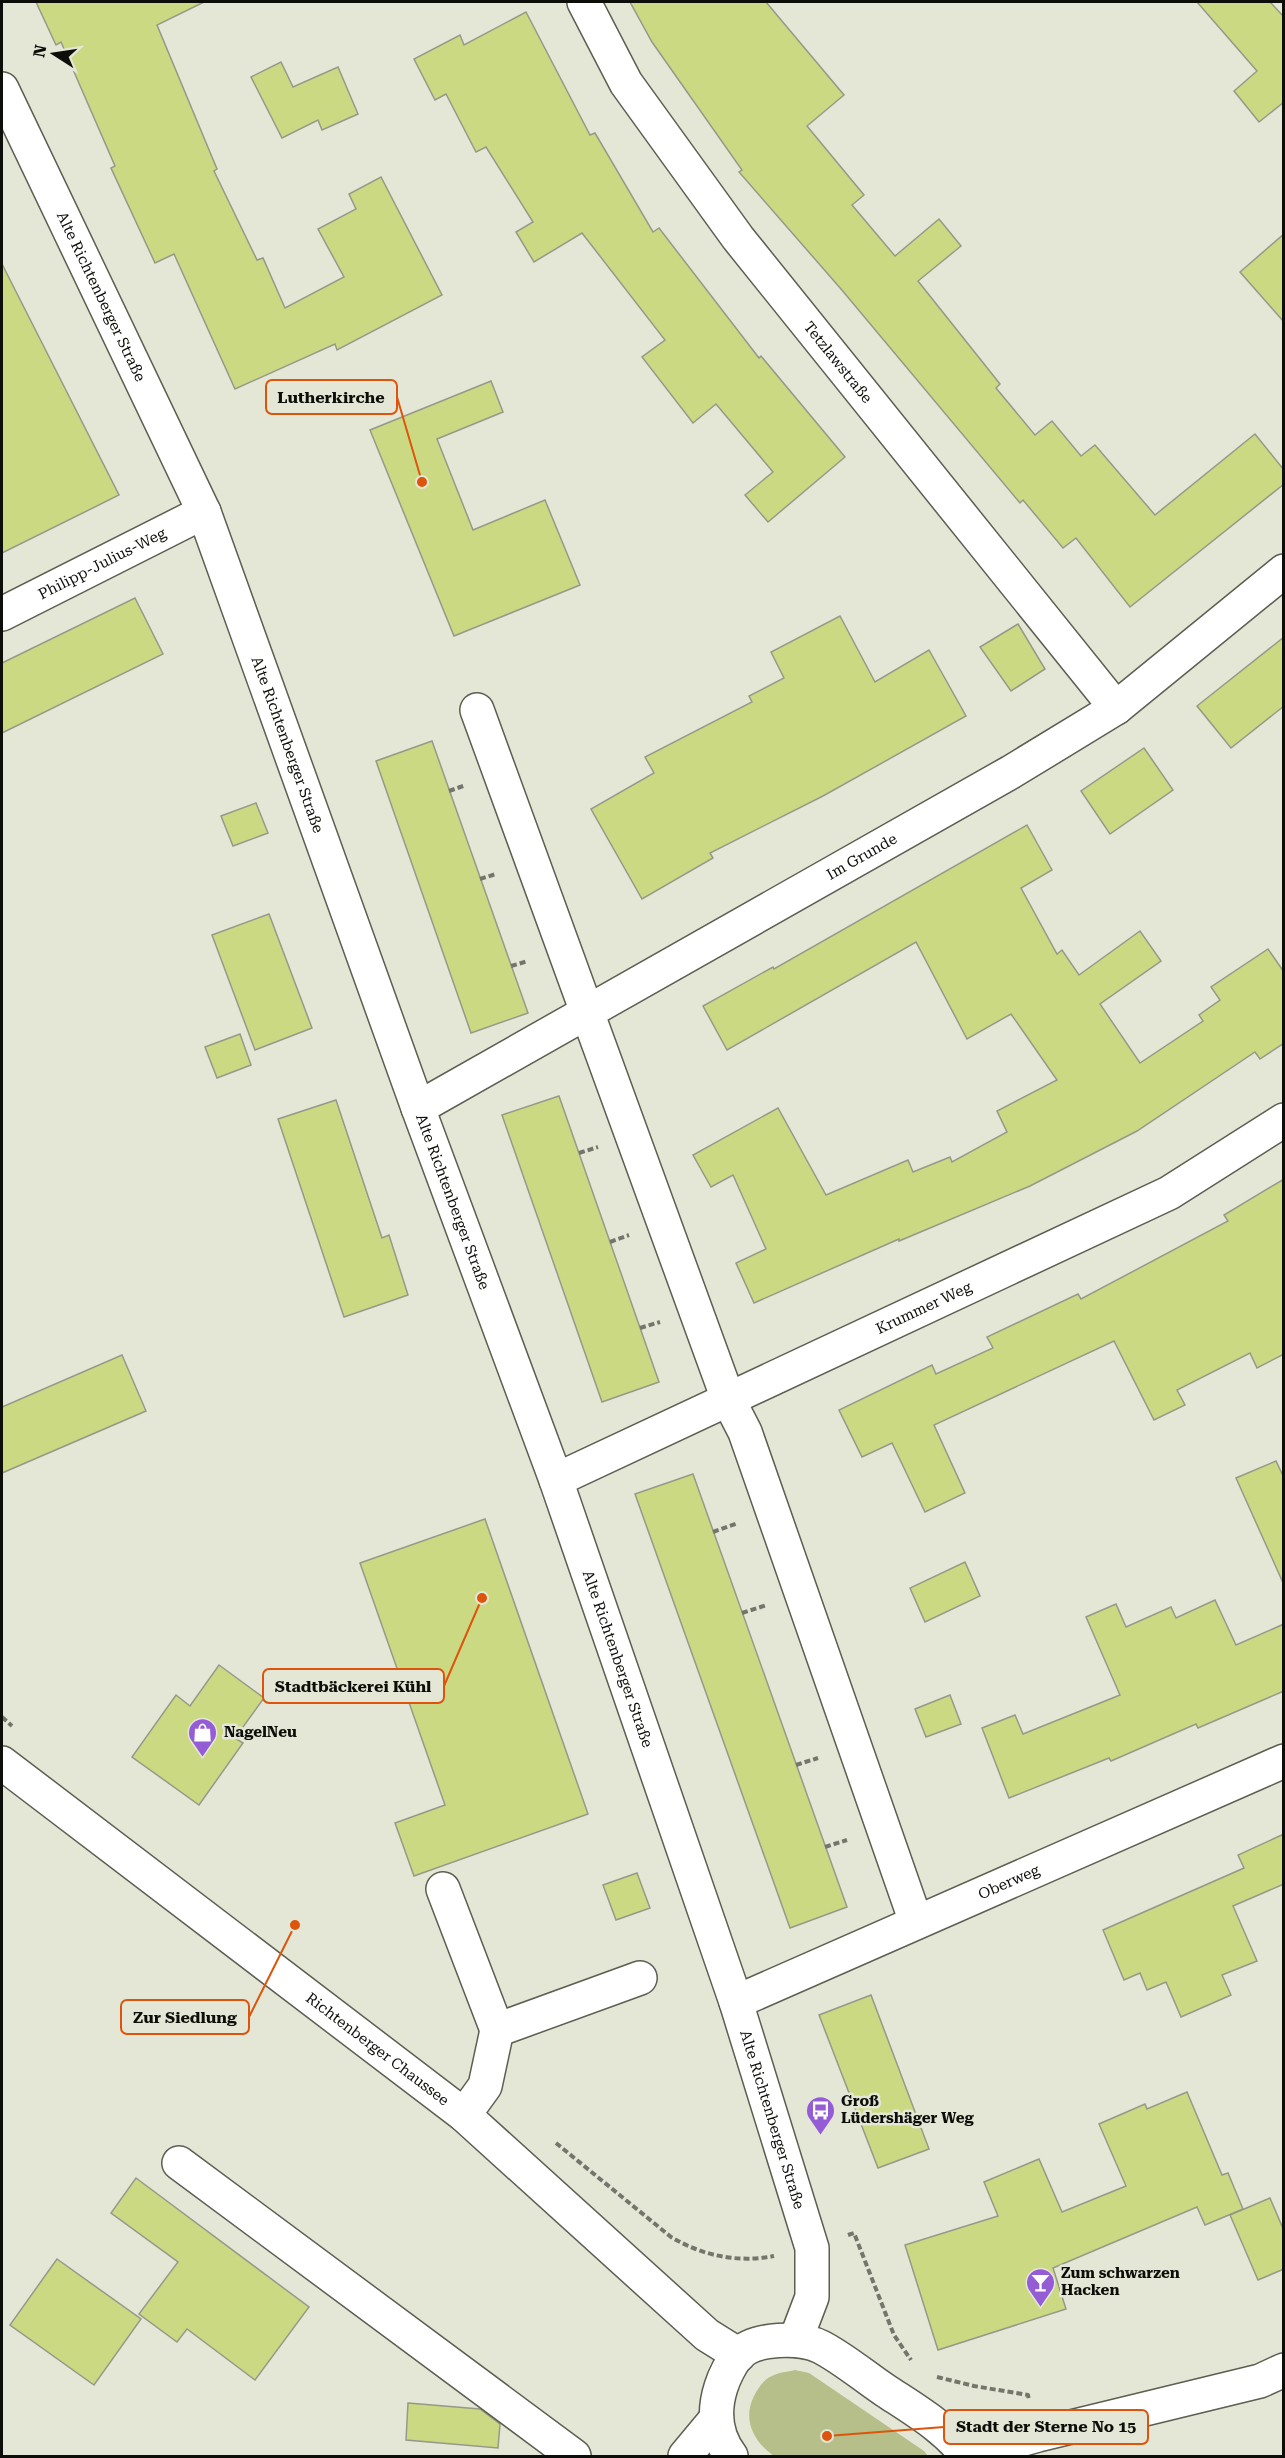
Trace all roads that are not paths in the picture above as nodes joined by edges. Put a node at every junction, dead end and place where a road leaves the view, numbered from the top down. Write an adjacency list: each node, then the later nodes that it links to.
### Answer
1 (584, 2): 6 (street, Tetzlawstraße)
2 (2, 89): 3 (street, Alte Richtenberger Straße)
3 (204, 512): 5 (street, Philipp-Julius-Weg); 9 (street, Alte Richtenberger Straße)
4 (1284, 571): 6 (street, Im Grunde)
5 (2, 614)
6 (1116, 708): 8 (street, Im Grunde)
7 (477, 710): 8 (street)
8 (587, 1012): 9 (street, Im Grunde); 11 (street)
9 (418, 1108): 12 (street, Alte Richtenberger Straße)
10 (1284, 1120): 11 (street, Krummer Weg)
11 (728, 1399): 12 (street, Krummer Weg); 16 (street)
12 (556, 1480): 18 (street, Alte Richtenberger Straße)
13 (1284, 1761): 16 (street, Oberweg)
14 (2, 1763): 20 (street, Richtenberger Chaussee)
15 (443, 1889): 19 (street)
16 (916, 1922): 18 (street, Oberweg)
17 (639, 1978): 19 (street)
18 (736, 2002): 22 (street, Alte Richtenberger Straße)
19 (497, 2030): 20 (street)
20 (464, 2115): 23 (street, Richtenberger Chaussee)
21 (179, 2163): 27 (street)
22 (796, 2340): 23 (street); 26 (street)
23 (739, 2355): 25 (street)
24 (1284, 2370): 26 (street)
25 (715, 2420): 28 (street); 29 (street)
26 (967, 2456)
27 (574, 2457)
28 (685, 2457)
29 (731, 2457)

